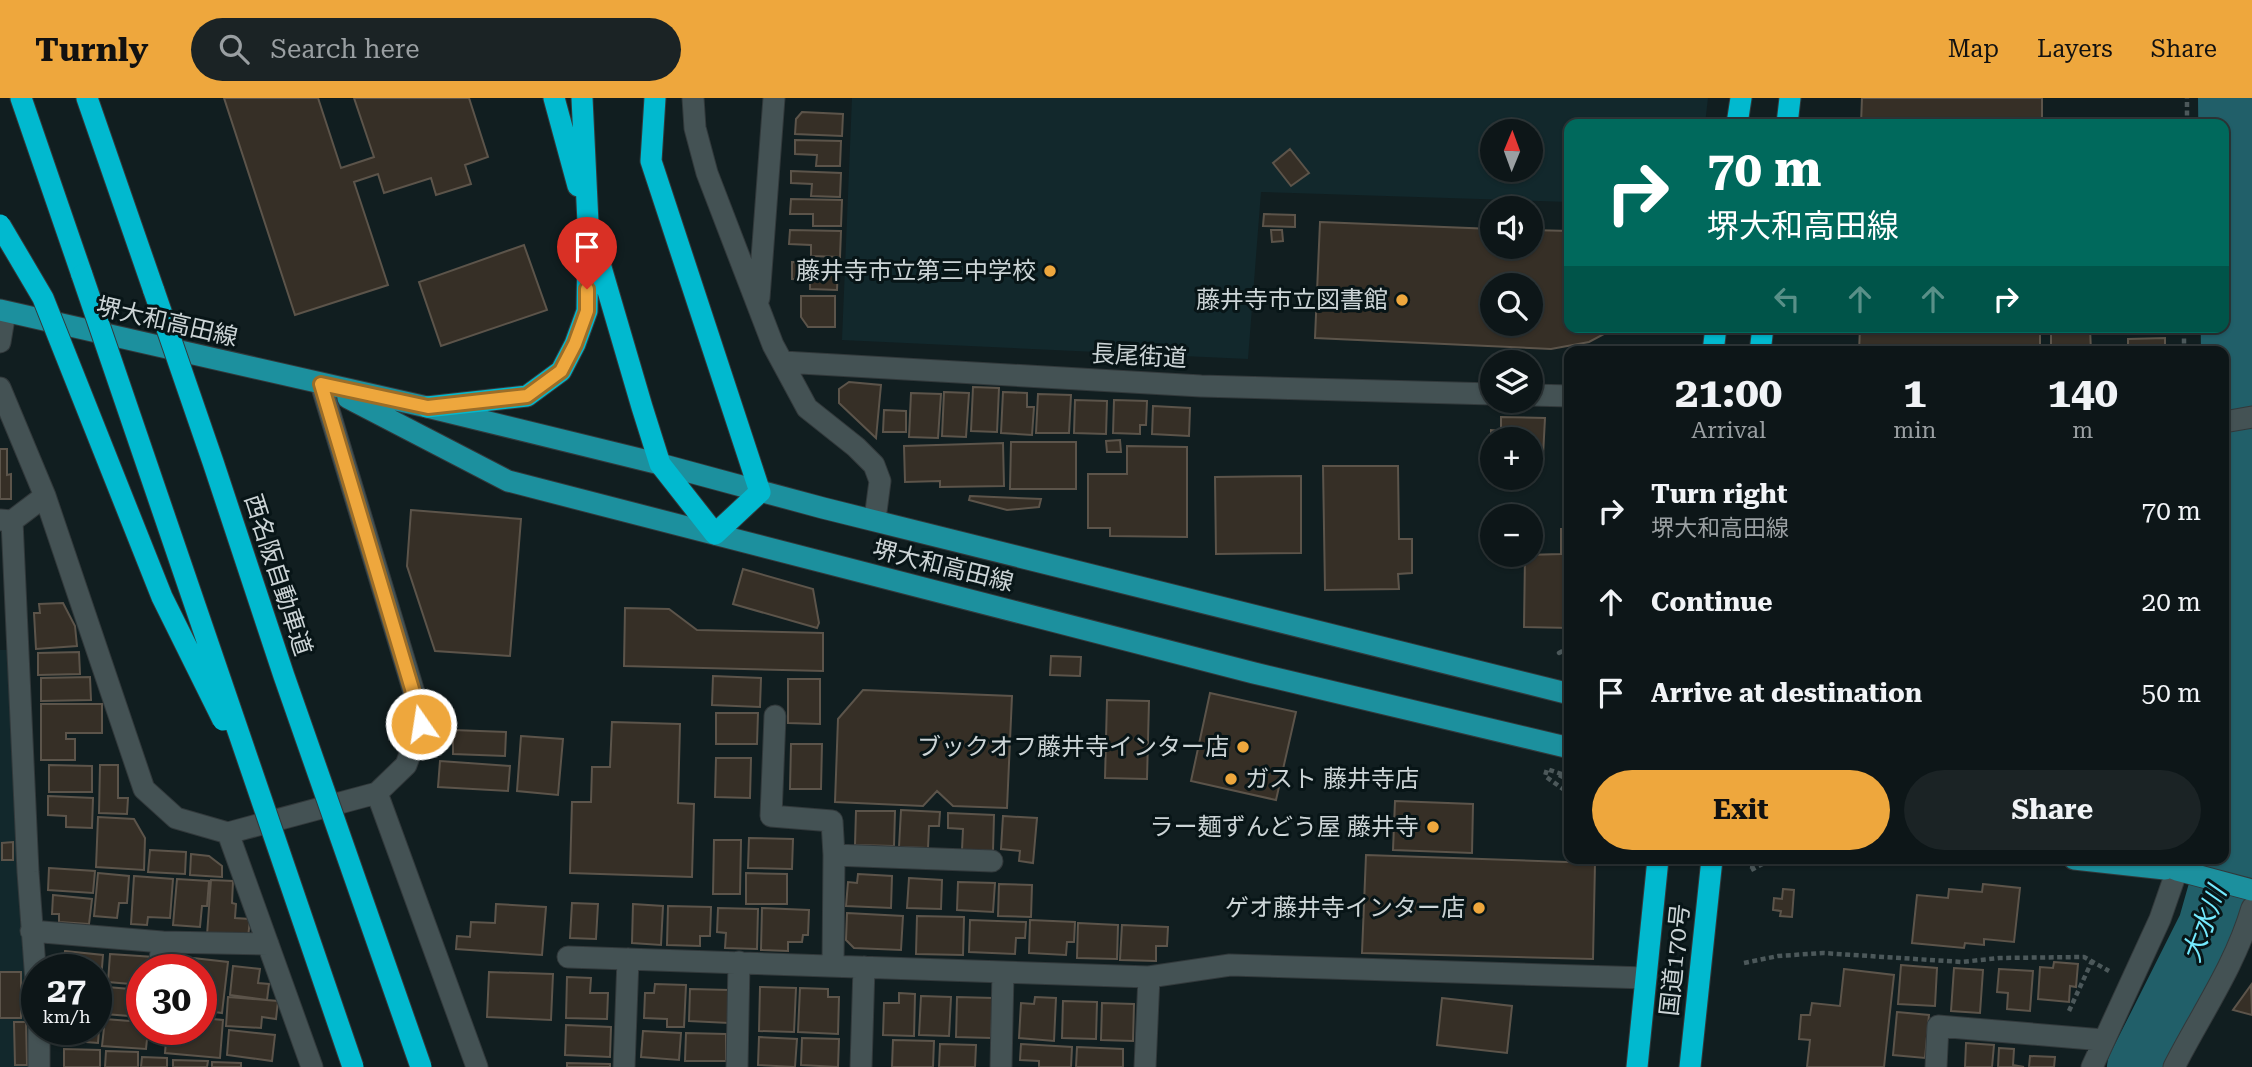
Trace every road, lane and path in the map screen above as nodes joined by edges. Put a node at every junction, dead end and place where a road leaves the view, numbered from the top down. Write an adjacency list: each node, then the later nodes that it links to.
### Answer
1 (20, 98): 38 (highway, bridge)
2 (87, 98): 74 (highway, 西名阪自動車道, bridge)
3 (554, 98): 14 (highway)
4 (582, 98): 14 (highway)
5 (655, 98): 29 (highway)
6 (693, 98): 16 (street)
7 (774, 98): 16 (street)
8 (1741, 98): 11 (highway)
9 (1790, 98): 12 (highway)
10 (2187, 98): 13 (path)
11 (1738, 119)
12 (1788, 119)
13 (2187, 119)
14 (588, 223): 25 (highway); 28 (highway)
15 (0, 225): 38 (highway, bridge)
16 (758, 305): 19 (street)
17 (2, 311): 18 (street); 20 (main road, 堺大和高田線)
18 (0, 342)
19 (783, 362): 22 (street, 長尾街道); 31 (street)
20 (321, 384): 25 (main road, 堺大和高田線); 33 (main road, 堺大和高田線); 40 (street)
21 (0, 388): 30 (street)
22 (1480, 394)
23 (1543, 395): 24 (street)
24 (1564, 396)
25 (428, 407): 28 (main road, 堺大和高田線)
26 (2252, 417): 27 (street)
27 (2229, 421)
28 (660, 464): 29 (main road, 堺大和高田線); 33 (highway)
29 (760, 492): 31 (main road, 堺大和高田線); 33 (highway)
30 (45, 496): 32 (street); 41 (street)
31 (875, 519): 34 (main road, 堺大和高田線)
32 (6, 520): 52 (street)
33 (715, 534): 36 (main road, 堺大和高田線)
34 (1564, 692)
35 (775, 716): 42 (street)
36 (1564, 747)
37 (1564, 775): 39 (path, bridge)
38 (259, 790): 73 (highway, bridge)
39 (1564, 790)
40 (377, 793): 41 (street); 75 (street)
41 (228, 833): 54 (street)
42 (834, 855): 43 (street); 62 (street)
43 (992, 861)
44 (1657, 864): 66 (highway, 国道170号)
45 (1711, 864): 82 (highway, 国道170号)
46 (1752, 864): 47 (path)
47 (1762, 864)
48 (2115, 864): 50 (main road)
49 (2161, 864): 50 (main road)
50 (2181, 872): 51 (main road); 67 (street)
51 (2250, 895): 85 (street)
52 (31, 930): 53 (street); 55 (street)
53 (162, 942): 54 (street); 56 (street)
54 (268, 944): 72 (street)
55 (33, 954)
56 (161, 954)
57 (568, 957): 58 (street)
58 (628, 959): 60 (street); 76 (street)
59 (2091, 961): 61 (path); 67 (path); 68 (path)
60 (739, 962): 62 (street); 77 (street)
61 (1744, 963)
62 (833, 966): 63 (street)
63 (864, 967): 64 (street); 78 (street)
64 (1003, 972): 65 (street); 79 (street)
65 (1149, 977): 66 (street); 80 (street)
66 (1646, 978): 81 (highway, 国道170号)
67 (2131, 984): 69 (street)
68 (2064, 1037): 69 (street); 83 (street)
69 (2103, 1040): 84 (street)
70 (39, 1045): 71 (street)
71 (39, 1067)
72 (312, 1067)
73 (354, 1067)
74 (421, 1067)
75 (477, 1067)
76 (624, 1067)
77 (737, 1067)
78 (861, 1067)
79 (1001, 1067)
80 (1145, 1067)
81 (1637, 1067)
82 (1690, 1067)
83 (1936, 1067)
84 (2092, 1067)
85 (2174, 1067)

